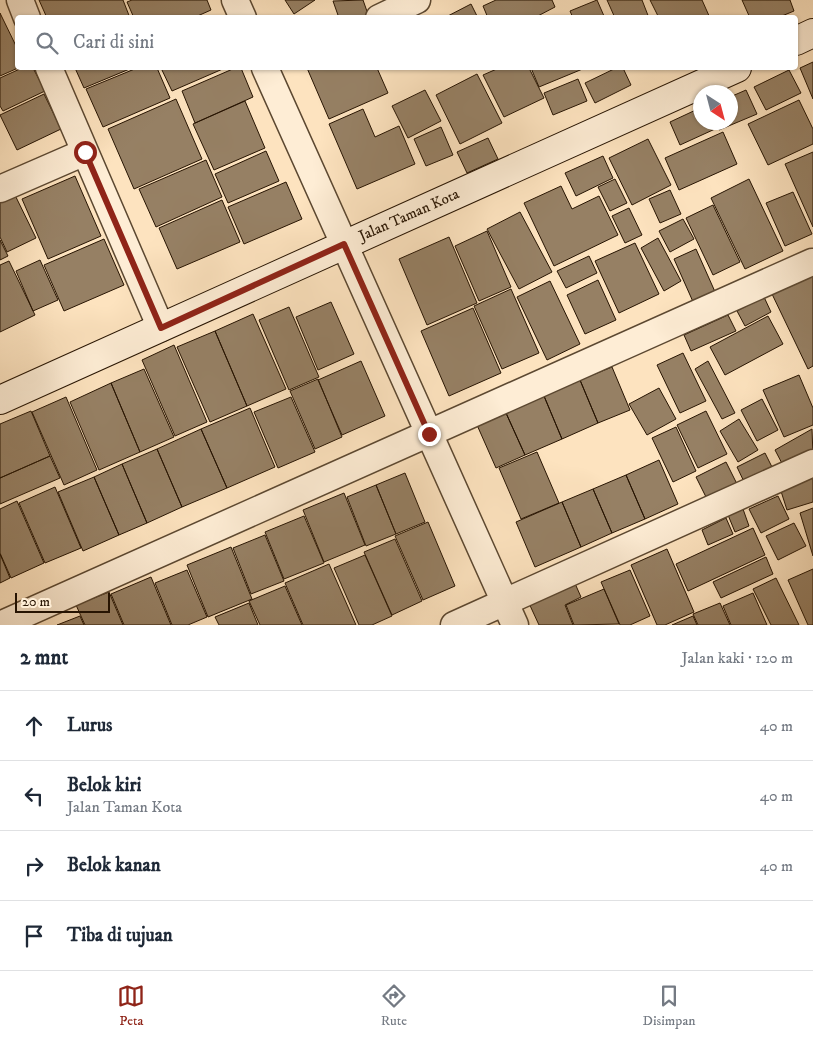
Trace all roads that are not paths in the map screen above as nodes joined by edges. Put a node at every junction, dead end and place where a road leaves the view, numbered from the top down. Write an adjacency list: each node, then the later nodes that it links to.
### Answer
1 (20, 0): 4 (street)
2 (235, 0): 5 (street)
3 (417, 0): 6 (street)
4 (26, 15)
5 (242, 15)
6 (385, 15)
7 (813, 33): 8 (street)
8 (798, 40)
9 (49, 70): 12 (street)
10 (268, 70): 14 (street)
11 (733, 70): 14 (street, Jalan Taman Kota)
12 (85, 152): 13 (street); 16 (street)
13 (0, 189)
14 (344, 244): 16 (street, Jalan Taman Kota); 18 (street)
15 (812, 262): 18 (street)
16 (161, 328): 17 (street, Jalan Taman Kota)
17 (0, 400)
18 (429, 434): 20 (street); 21 (street)
19 (813, 463): 20 (street)
20 (510, 614): 22 (street)
21 (0, 625)
22 (454, 625)

